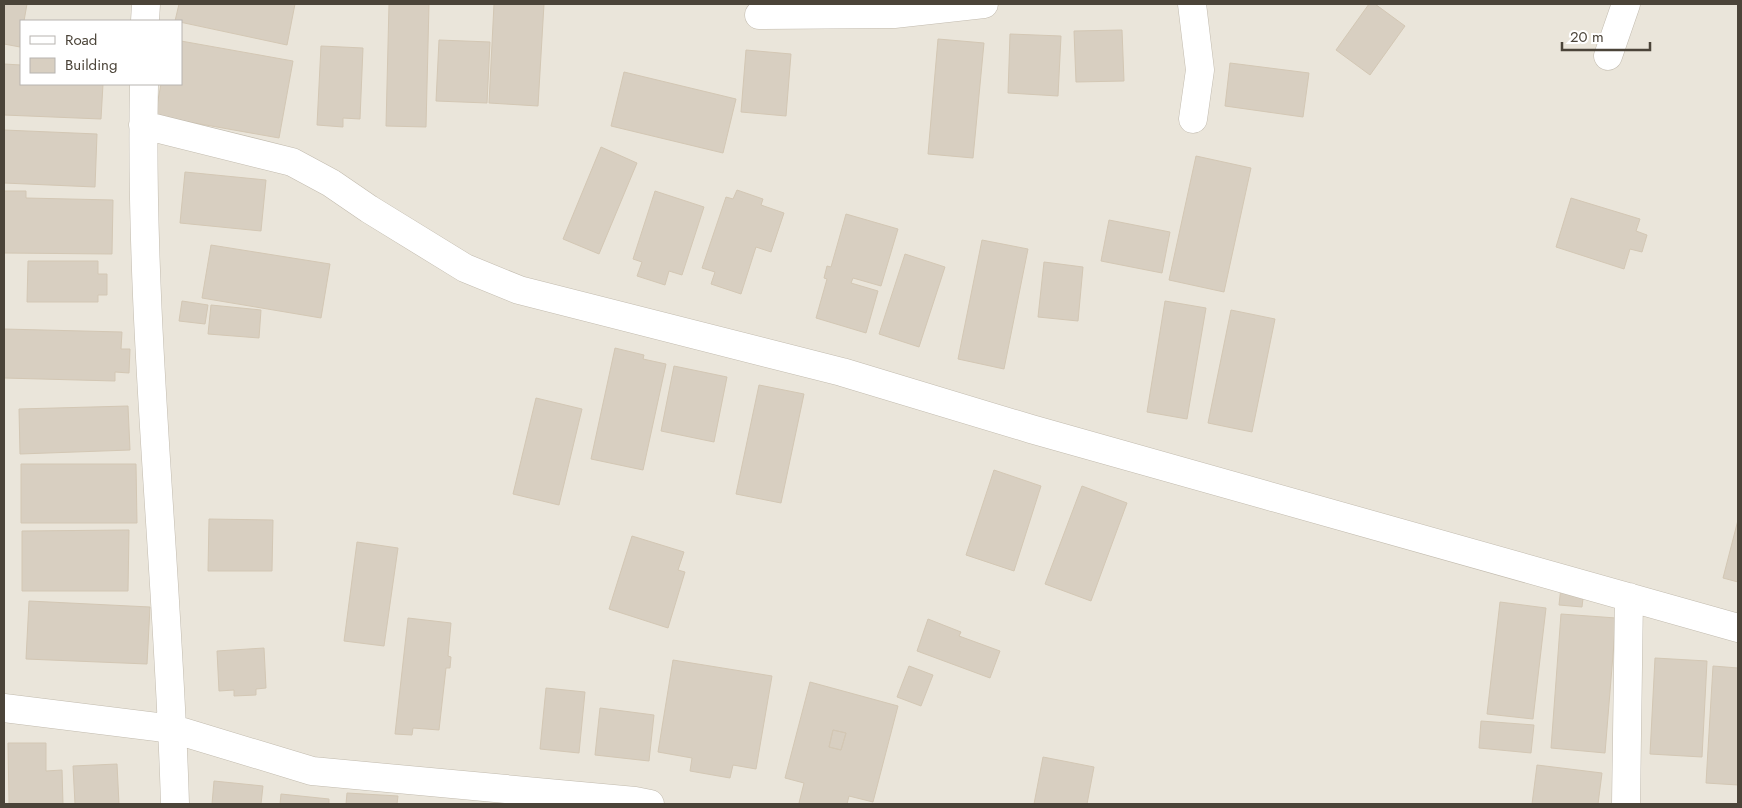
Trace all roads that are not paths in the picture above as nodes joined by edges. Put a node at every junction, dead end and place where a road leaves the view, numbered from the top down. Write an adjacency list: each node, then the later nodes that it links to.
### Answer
1 (146, 4): 6 (street)
2 (984, 4): 5 (street)
3 (1192, 4): 9 (street)
4 (1626, 4): 7 (street)
5 (759, 14)
6 (145, 20)
7 (1608, 56)
8 (144, 85): 10 (street)
9 (1193, 119)
10 (143, 125): 11 (street); 14 (street)
11 (1628, 597): 12 (street); 17 (street)
12 (1738, 628)
13 (4, 708): 14 (street)
14 (173, 729): 15 (street); 16 (street)
15 (175, 804)
16 (650, 804)
17 (1626, 804)

